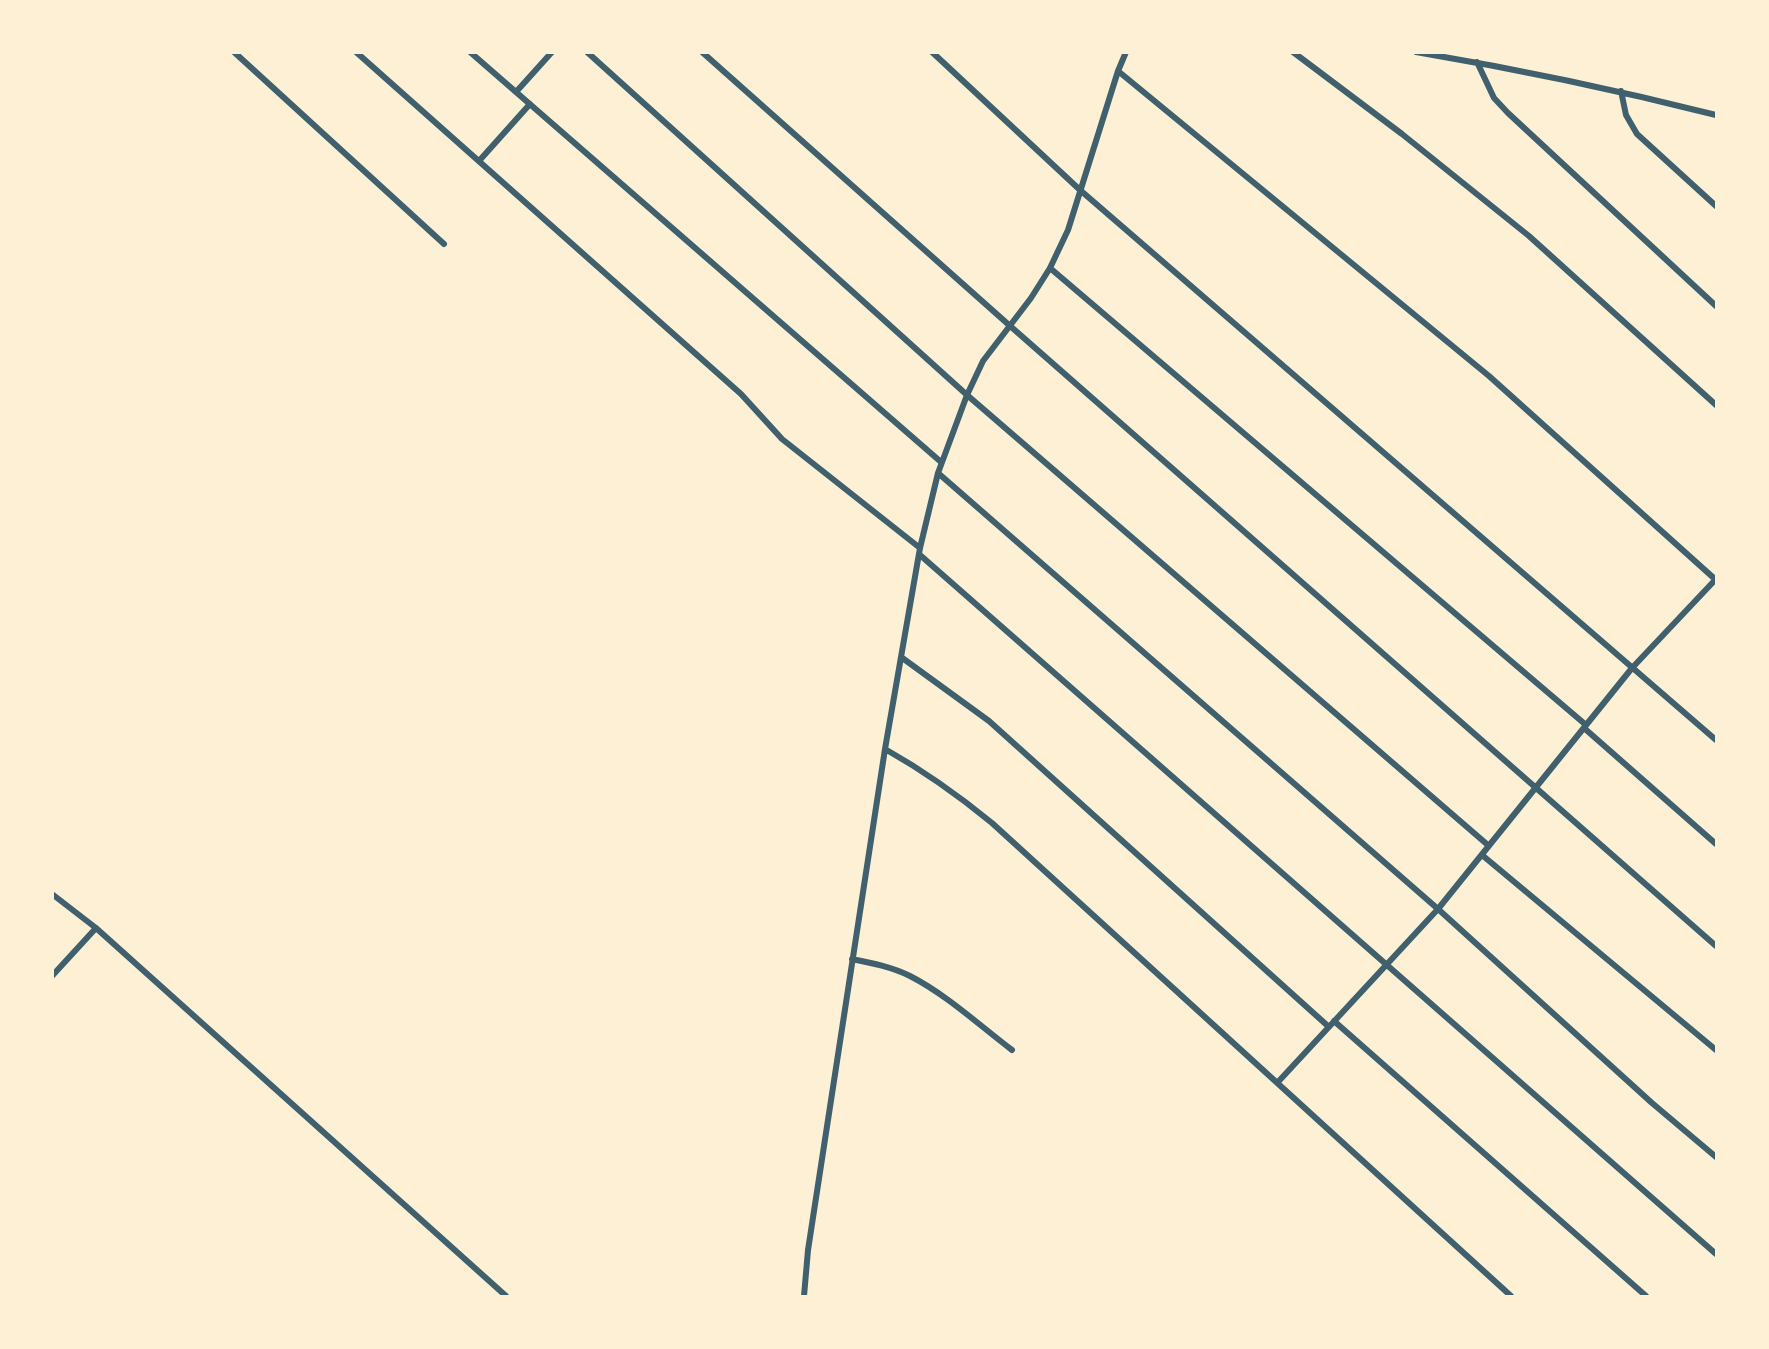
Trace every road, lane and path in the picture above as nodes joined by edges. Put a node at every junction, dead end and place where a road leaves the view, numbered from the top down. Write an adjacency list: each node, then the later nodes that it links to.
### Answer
1 (234, 52): 20 (street)
2 (356, 52): 17 (street)
3 (470, 52): 14 (street)
4 (552, 52): 14 (street)
5 (587, 52): 24 (street)
6 (702, 52): 23 (street)
7 (932, 52): 18 (street)
8 (1126, 52): 12 (street)
9 (1293, 52): 25 (street)
10 (1416, 52): 11 (street)
11 (1477, 62): 13 (street); 22 (street)
12 (1118, 71): 18 (street); 29 (street)
13 (1620, 91): 16 (street); 19 (street)
14 (516, 92): 15 (street)
15 (530, 105): 17 (street); 26 (street)
16 (1716, 115)
17 (479, 161): 28 (street)
18 (1080, 190): 21 (street); 31 (street)
19 (1716, 206)
20 (444, 244)
21 (1050, 268): 23 (street); 32 (street)
22 (1716, 306)
23 (1009, 325): 24 (street); 35 (street)
24 (967, 395): 26 (street); 37 (street)
25 (1716, 405)
26 (941, 462): 27 (street)
27 (938, 473): 28 (street); 40 (street)
28 (920, 551): 30 (street); 44 (street)
29 (1716, 579): 31 (street)
30 (901, 657): 34 (street); 46 (street)
31 (1632, 668): 32 (street); 33 (street)
32 (1585, 726): 35 (street); 36 (street)
33 (1716, 740)
34 (885, 749): 43 (street); 49 (street)
35 (1535, 788): 37 (street); 42 (street)
36 (1716, 844)
37 (1489, 846): 38 (street)
38 (1482, 855): 40 (street); 48 (street)
39 (52, 894): 41 (street)
40 (1438, 909): 44 (street); 50 (street)
41 (96, 928): 45 (street); 52 (street)
42 (1716, 946)
43 (852, 959): 47 (street); 53 (street)
44 (1388, 964): 46 (street); 51 (street)
45 (52, 976)
46 (1332, 1024): 49 (street); 55 (street)
47 (1012, 1050)
48 (1716, 1050)
49 (1278, 1082): 54 (street)
50 (1716, 1157)
51 (1716, 1254)
52 (506, 1296)
53 (804, 1296)
54 (1511, 1296)
55 (1646, 1296)

